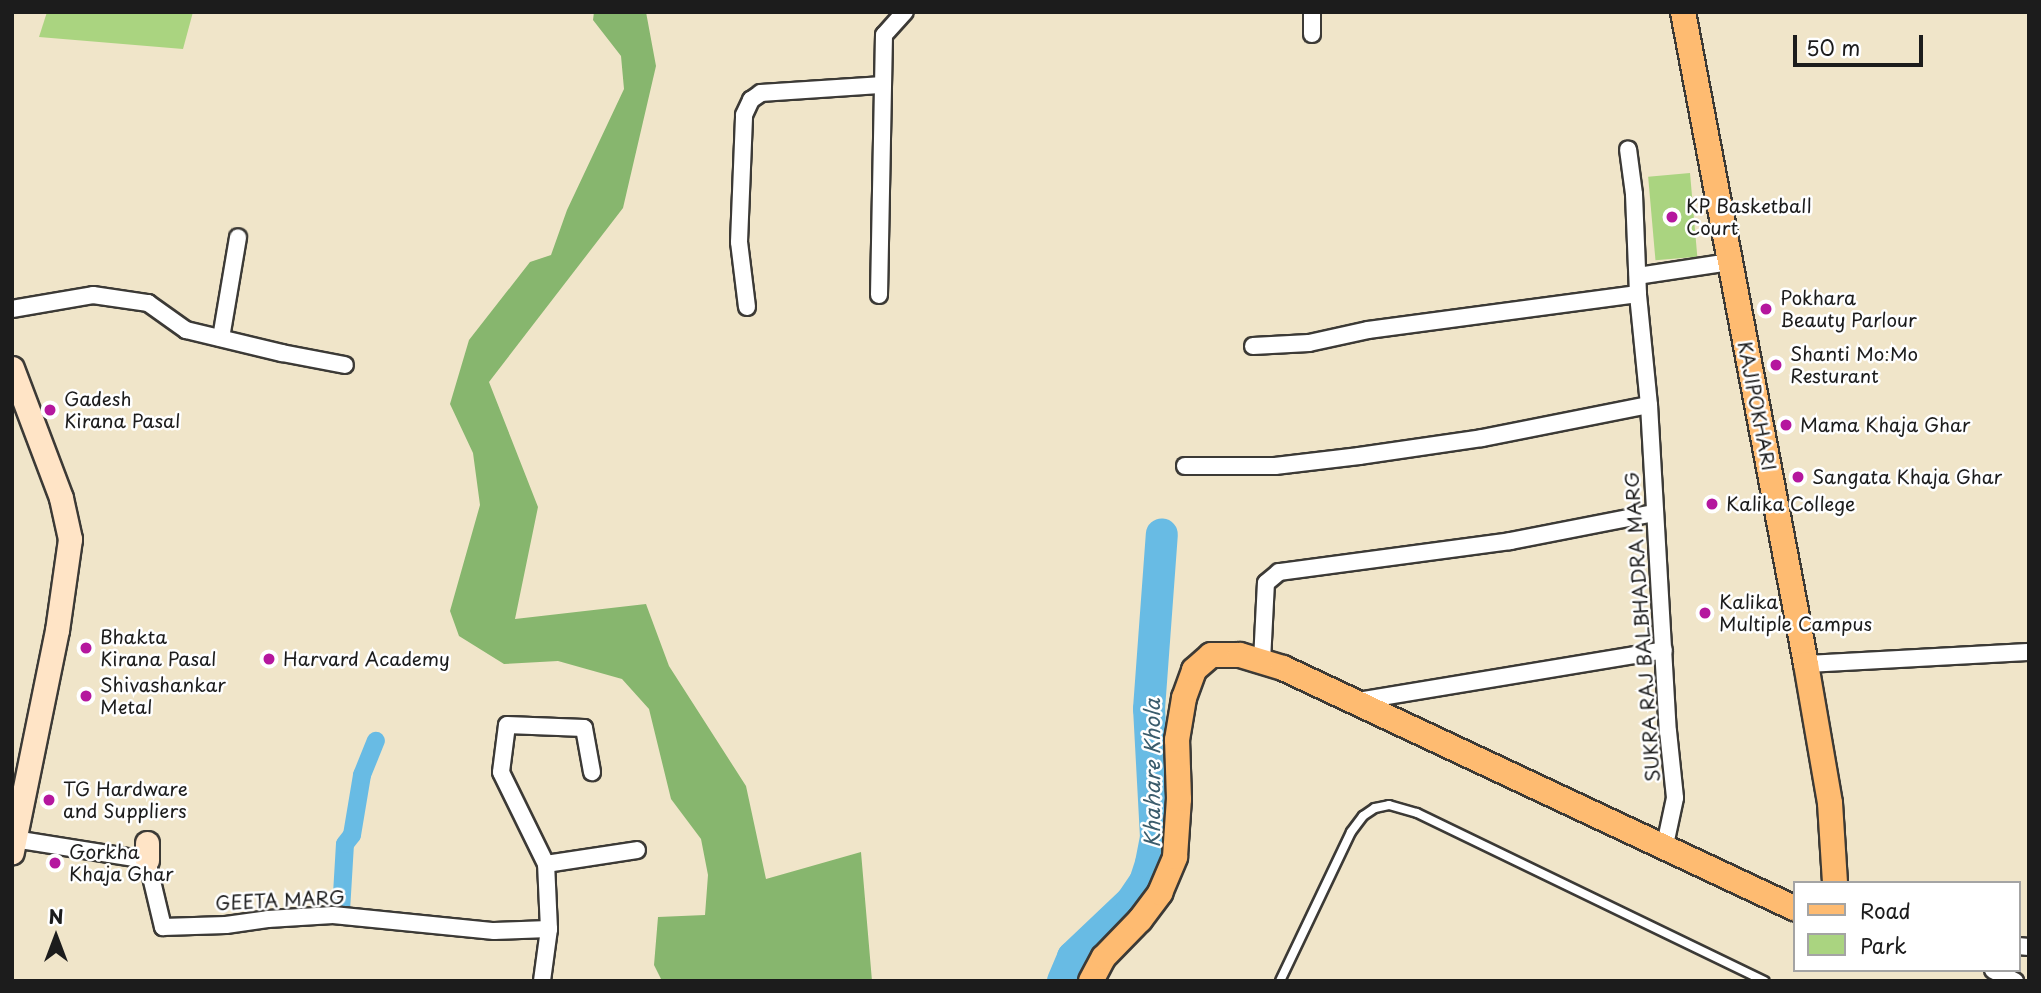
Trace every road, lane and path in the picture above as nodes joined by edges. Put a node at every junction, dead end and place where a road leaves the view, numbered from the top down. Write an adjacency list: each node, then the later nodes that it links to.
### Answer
1 (905, 12): 5 (street)
2 (1312, 12): 4 (street)
3 (1684, 12): 8 (main road, KAJIPOKHARI)
4 (1312, 34)
5 (883, 85): 11 (street); 12 (street)
6 (1628, 149): 9 (street, SUKRA RAJ BALBHADRA MARG)
7 (238, 237): 14 (street)
8 (1730, 262): 9 (street); 24 (main road, KAJIPOKHARI)
9 (1638, 276): 10 (street, SUKRA RAJ BALBHADRA MARG)
10 (1638, 293): 15 (street); 18 (street, SUKRA RAJ BALBHADRA MARG)
11 (879, 295)
12 (747, 307)
13 (12, 309): 14 (street)
14 (221, 338): 16 (street)
15 (1254, 346)
16 (345, 365)
17 (12, 368): 28 (main road)
18 (1649, 405): 19 (street); 20 (street, SUKRA RAJ BALBHADRA MARG)
19 (1185, 466)
20 (1654, 513): 21 (street, SUKRA RAJ BALBHADRA MARG); 23 (street)
21 (1664, 650): 25 (street); 27 (street, SUKRA RAJ BALBHADRA MARG)
22 (2029, 652): 24 (street)
23 (1262, 662): 25 (main road); 36 (main road)
24 (1806, 664): 31 (main road, KAJIPOKHARI)
25 (1351, 702): 27 (main road)
26 (592, 772): 30 (street)
27 (1665, 845): 32 (main road)
28 (13, 846): 33 (street, GEETA MARG)
29 (637, 850): 30 (street)
30 (546, 864): 33 (street)
31 (1836, 881)
32 (1792, 907)
33 (549, 929): 35 (street)
34 (1997, 972): 39 (street)
35 (542, 981)
36 (1091, 981)
37 (1280, 981): 38 (lane)
38 (1764, 981)
39 (2015, 981)

